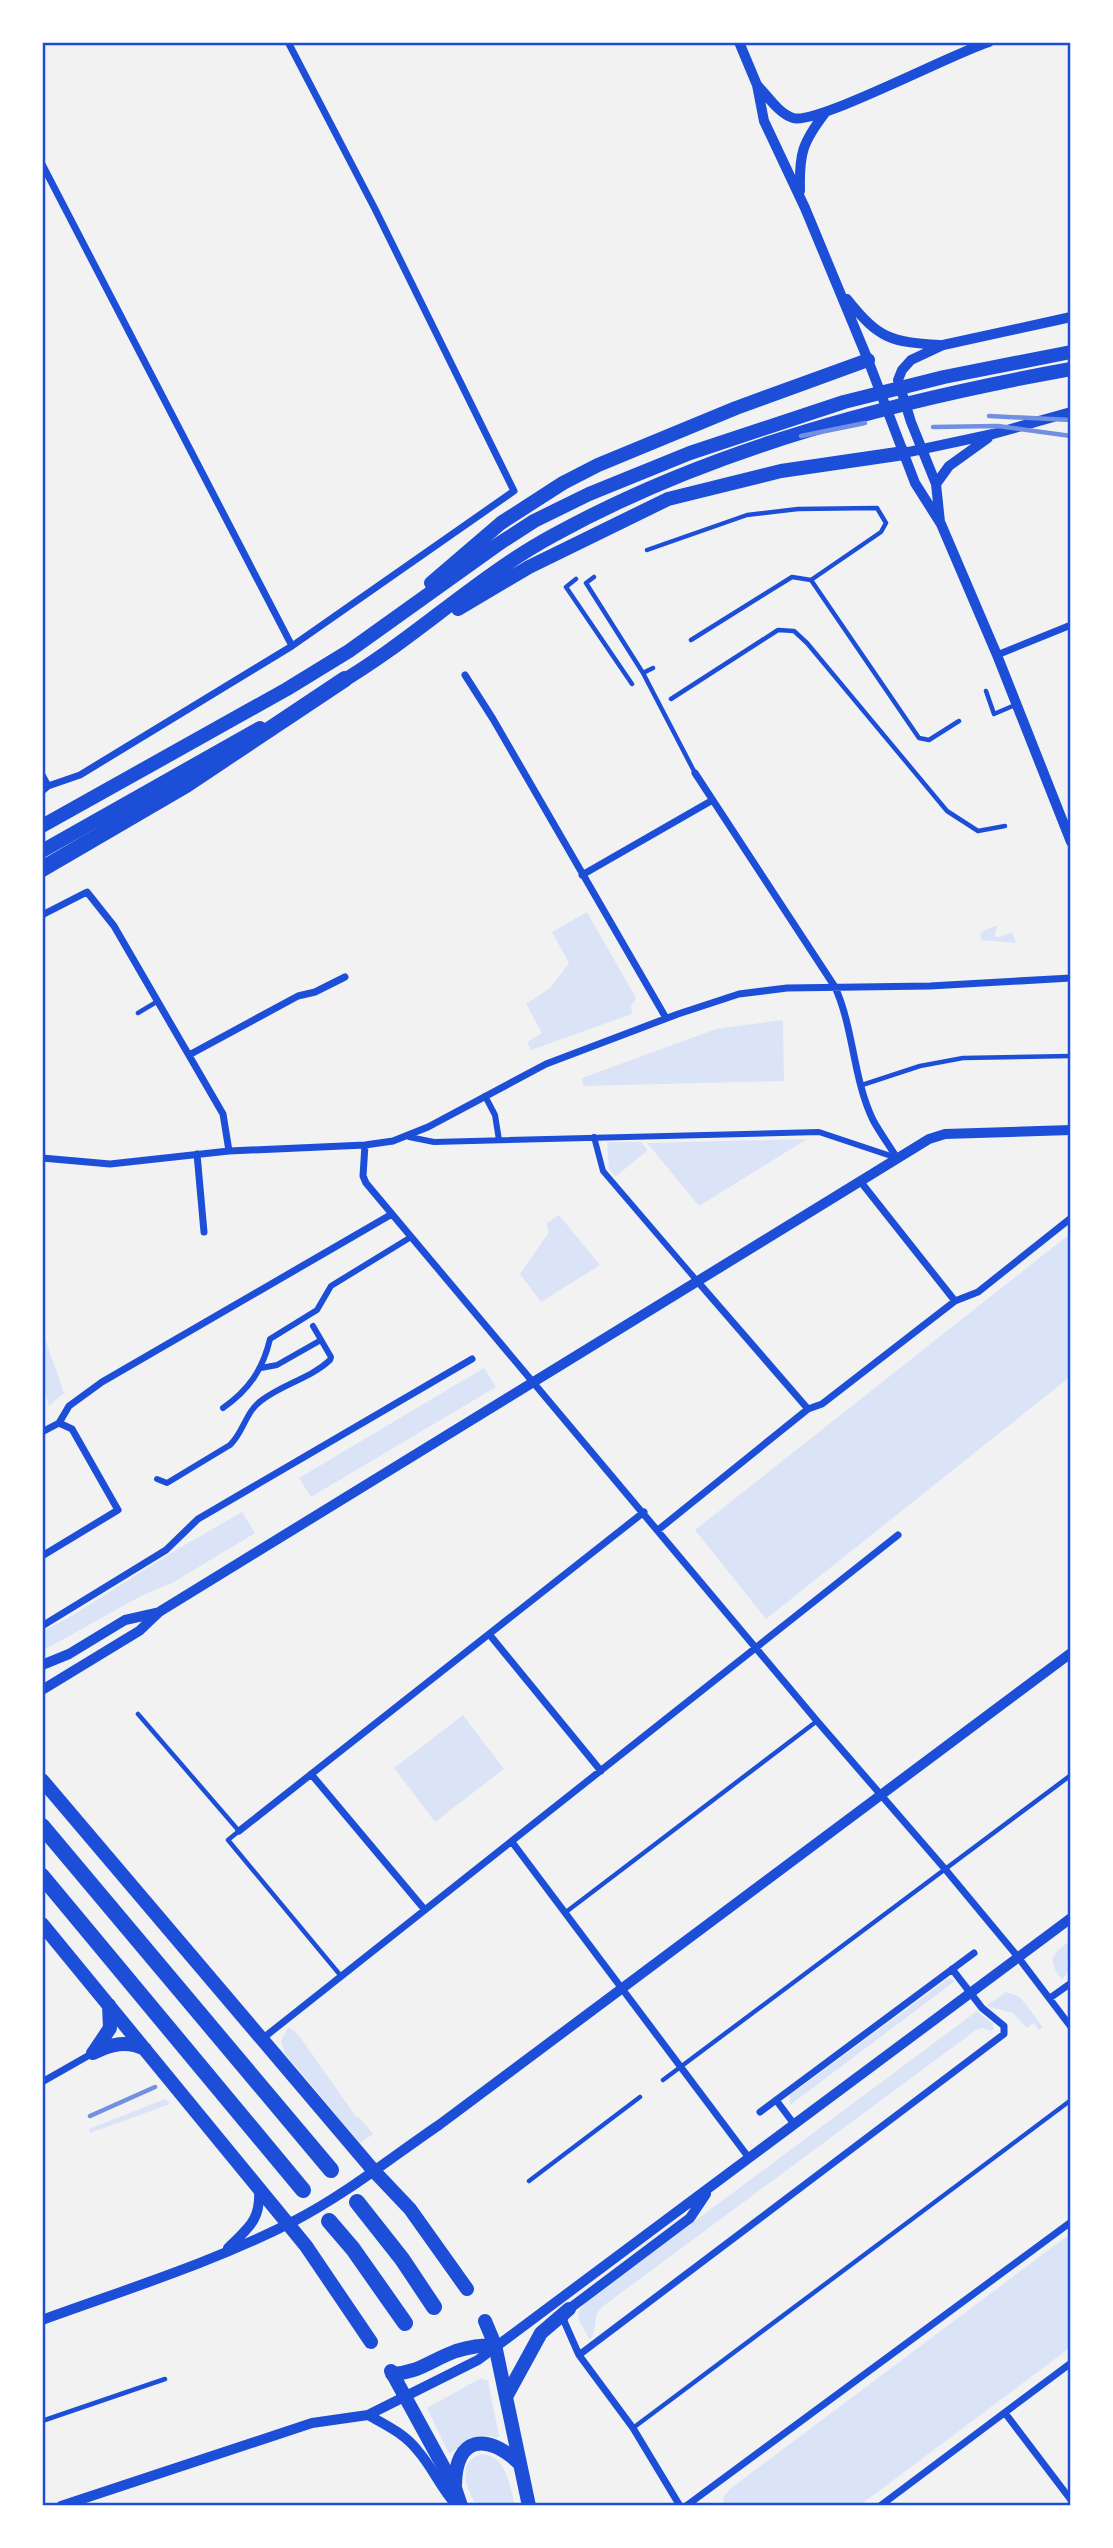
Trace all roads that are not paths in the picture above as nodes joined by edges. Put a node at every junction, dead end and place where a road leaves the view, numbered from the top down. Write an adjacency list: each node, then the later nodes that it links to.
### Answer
1 (288, 42): 26 (street)
2 (739, 42): 4 (street)
3 (989, 42): 5 (street)
4 (757, 85): 5 (street); 7 (street)
5 (825, 113): 7 (street)
6 (42, 164): 26 (street)
7 (800, 194): 8 (street)
8 (840, 290): 10 (street); 12 (street)
9 (1071, 315): 10 (street)
10 (943, 345): 16 (street)
11 (1071, 352): 27 (main road)
12 (868, 359): 17 (street); 27 (main road)
13 (1071, 369): 28 (main road)
14 (1071, 412): 15 (street)
15 (993, 434): 16 (street); 18 (street)
16 (923, 450): 17 (street); 18 (street)
17 (904, 453): 19 (street); 28 (main road)
18 (936, 484): 19 (street)
19 (941, 524): 29 (street)
20 (647, 550): 23 (lane)
21 (594, 577): 31 (lane)
22 (576, 579): 34 (lane)
23 (811, 580): 25 (lane); 38 (lane)
24 (1071, 625): 29 (street)
25 (691, 640)
26 (292, 646): 41 (street)
27 (349, 651): 43 (main road)
28 (385, 653): 33 (main road)
29 (997, 655): 37 (street)
30 (653, 668): 31 (lane)
31 (643, 673): 39 (lane)
32 (465, 675): 48 (street)
33 (345, 679): 46 (main road); 47 (highway)
34 (632, 684)
35 (986, 691): 37 (lane)
36 (671, 699): 44 (lane)
37 (1016, 704): 45 (street)
38 (959, 721)
39 (695, 773): 42 (street)
40 (42, 775): 41 (street)
41 (45, 788)
42 (711, 801): 48 (street); 52 (street)
43 (42, 826)
44 (1005, 826)
45 (1071, 842)
46 (42, 851)
47 (42, 869)
48 (582, 875): 55 (street)
49 (42, 915): 53 (street)
50 (345, 976): 56 (street)
51 (1071, 978): 52 (street)
52 (835, 987): 55 (street); 58 (street)
53 (158, 1001): 54 (lane); 56 (street)
54 (138, 1013)
55 (666, 1018): 59 (street)
56 (189, 1055): 65 (street)
57 (1071, 1056): 58 (lane)
58 (862, 1085): 68 (street)
59 (485, 1096): 61 (street); 63 (street)
60 (1071, 1130): 68 (street)
61 (409, 1137): 63 (street); 64 (street)
62 (594, 1137): 63 (street); 68 (street); 74 (street)
63 (499, 1140)
64 (365, 1145): 65 (street); 70 (street)
65 (229, 1151): 66 (street)
66 (197, 1154): 67 (street); 72 (street)
67 (42, 1158)
68 (897, 1158): 69 (street)
69 (860, 1181): 74 (street); 75 (street)
70 (392, 1214): 73 (street); 83 (street)
71 (1071, 1218): 75 (street)
72 (204, 1232)
73 (411, 1237): 79 (street); 80 (street)
74 (698, 1282): 80 (street); 82 (street)
75 (955, 1301): 82 (street)
76 (313, 1326): 77 (street)
77 (321, 1340): 79 (street); 85 (street)
78 (472, 1359): 91 (street)
79 (261, 1368): 81 (street)
80 (535, 1382): 86 (street); 90 (street)
81 (223, 1408)
82 (808, 1409): 87 (street)
83 (59, 1423): 84 (street); 89 (street)
84 (42, 1432)
85 (157, 1479)
86 (644, 1512): 87 (street); 92 (street)
87 (658, 1531): 93 (street)
88 (898, 1535): 93 (street)
89 (42, 1556)
90 (159, 1612): 95 (street); 96 (street)
91 (42, 1626)
92 (489, 1634): 99 (street); 100 (street)
93 (755, 1646): 98 (street); 99 (street)
94 (1071, 1653): 103 (street)
95 (42, 1665)
96 (42, 1690)
97 (138, 1714): 105 (lane)
98 (817, 1721): 103 (street); 110 (lane)
99 (601, 1772): 106 (street)
100 (312, 1774): 105 (street); 109 (street)
101 (1071, 1775): 107 (lane)
102 (42, 1780): 123 (main road)
103 (881, 1795): 107 (street); 118 (street)
104 (42, 1826): 135 (highway)
105 (240, 1831): 116 (lane)
106 (512, 1842): 109 (street); 110 (street)
107 (945, 1869): 114 (street); 126 (lane)
108 (42, 1876): 140 (highway)
109 (425, 1910): 116 (street)
110 (566, 1912): 118 (street)
111 (1071, 1918): 114 (street)
112 (42, 1924): 121 (main road)
113 (974, 1953): 115 (street)
114 (1018, 1957): 119 (street); 120 (street)
115 (951, 1969): 119 (street); 130 (street)
116 (341, 1976): 123 (street)
117 (1071, 1983): 120 (street)
118 (622, 1987): 126 (street); 136 (street)
119 (971, 1994): 133 (street); 154 (street)
120 (1050, 1998): 122 (street)
121 (109, 2005): 124 (main road); 125 (main road)
122 (1071, 2027)
123 (262, 2039): 136 (main road)
124 (147, 2050): 125 (main road); 139 (main road)
125 (93, 2053): 128 (street)
126 (682, 2066): 127 (lane); 134 (street)
127 (663, 2080)
128 (42, 2082)
129 (640, 2097): 137 (lane)
130 (776, 2099): 132 (street); 133 (street)
131 (1071, 2100): 162 (lane)
132 (760, 2112)
133 (794, 2124): 134 (street)
134 (750, 2158): 138 (street)
135 (331, 2171)
136 (370, 2173): 142 (street); 146 (main road)
137 (529, 2181)
138 (712, 2186): 148 (street); 153 (street)
139 (259, 2189): 142 (main road); 145 (street)
140 (303, 2190)
141 (357, 2202): 147 (highway)
142 (294, 2221): 145 (street); 152 (main road)
143 (329, 2221): 151 (highway)
144 (1071, 2221): 170 (street)
145 (221, 2255): 149 (street)
146 (467, 2289)
147 (434, 2307)
148 (569, 2309): 154 (street); 157 (main road)
149 (42, 2320)
150 (485, 2321): 153 (main road)
151 (405, 2323)
152 (371, 2342)
153 (495, 2345): 157 (main road); 158 (street); 158 (main road)
154 (579, 2354): 162 (street)
155 (1071, 2362): 159 (street)
156 (164, 2379): 161 (lane)
157 (506, 2397): 163 (main road)
158 (405, 2398): 160 (street); 164 (main road)
159 (1004, 2413): 165 (street); 171 (street)
160 (368, 2415): 166 (street); 167 (street)
161 (42, 2421)
162 (633, 2428): 169 (street)
163 (520, 2464): 164 (main road); 168 (main road)
164 (455, 2488): 167 (main road)
165 (1071, 2500)
166 (61, 2506)
167 (459, 2506)
168 (529, 2506)
169 (680, 2506)
170 (686, 2506)
171 (880, 2506)

